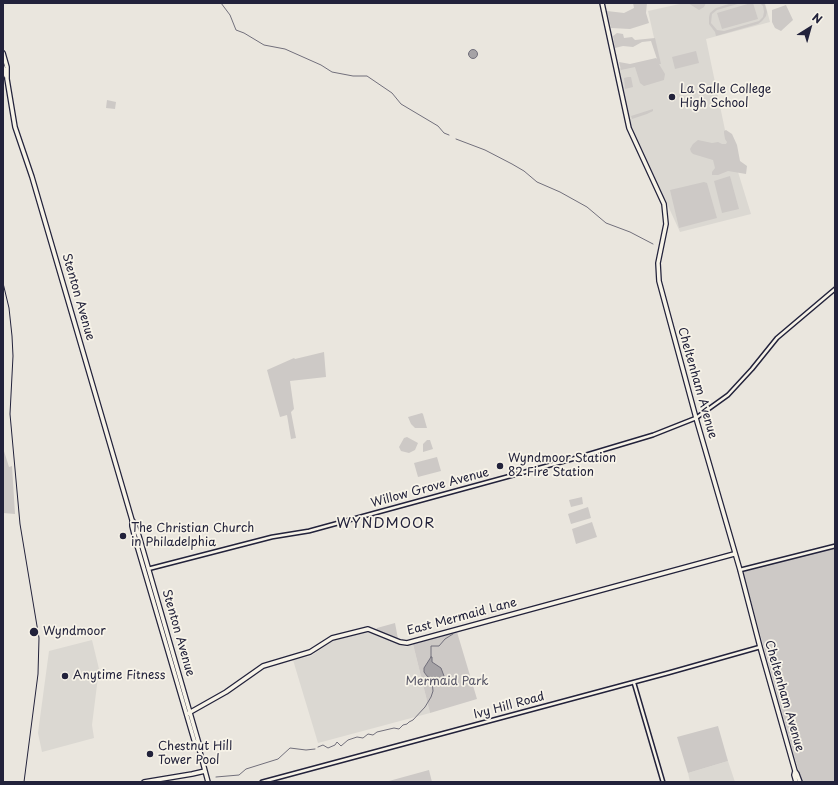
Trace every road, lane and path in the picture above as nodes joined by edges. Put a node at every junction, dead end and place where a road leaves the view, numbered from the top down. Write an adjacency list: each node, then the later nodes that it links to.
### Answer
1 (602, 3): 6 (main road, Cheltenham Avenue)
2 (3, 52): 4 (main road, Stenton Avenue)
3 (3, 67): 4 (main road, Stenton Avenue)
4 (7, 79): 9 (main road, Stenton Avenue)
5 (835, 289): 6 (street, Willow Grove Avenue)
6 (696, 418): 8 (main road, Cheltenham Avenue); 9 (street, Willow Grove Avenue)
7 (835, 546): 10 (street)
8 (734, 554): 10 (main road, Cheltenham Avenue); 13 (main road, East Mermaid Lane)
9 (147, 570): 13 (main road, Stenton Avenue)
10 (740, 570): 11 (main road, Cheltenham Avenue)
11 (760, 647): 12 (street, Ivy Hill Road); 16 (main road, Cheltenham Avenue)
12 (634, 683): 20 (street, Ivy Hill Road); 21 (street)
13 (188, 714): 14 (main road, Stenton Avenue)
14 (202, 761): 15 (main road, Stenton Avenue); 17 (main road)
15 (205, 771): 17 (main road); 19 (main road, Stenton Avenue)
16 (794, 771): 22 (main road, Cheltenham Avenue); 23 (main road, Cheltenham Avenue)
17 (197, 773): 18 (main road)
18 (144, 782)
19 (208, 782)
20 (262, 782)
21 (663, 782)
22 (796, 782)
23 (800, 782)

